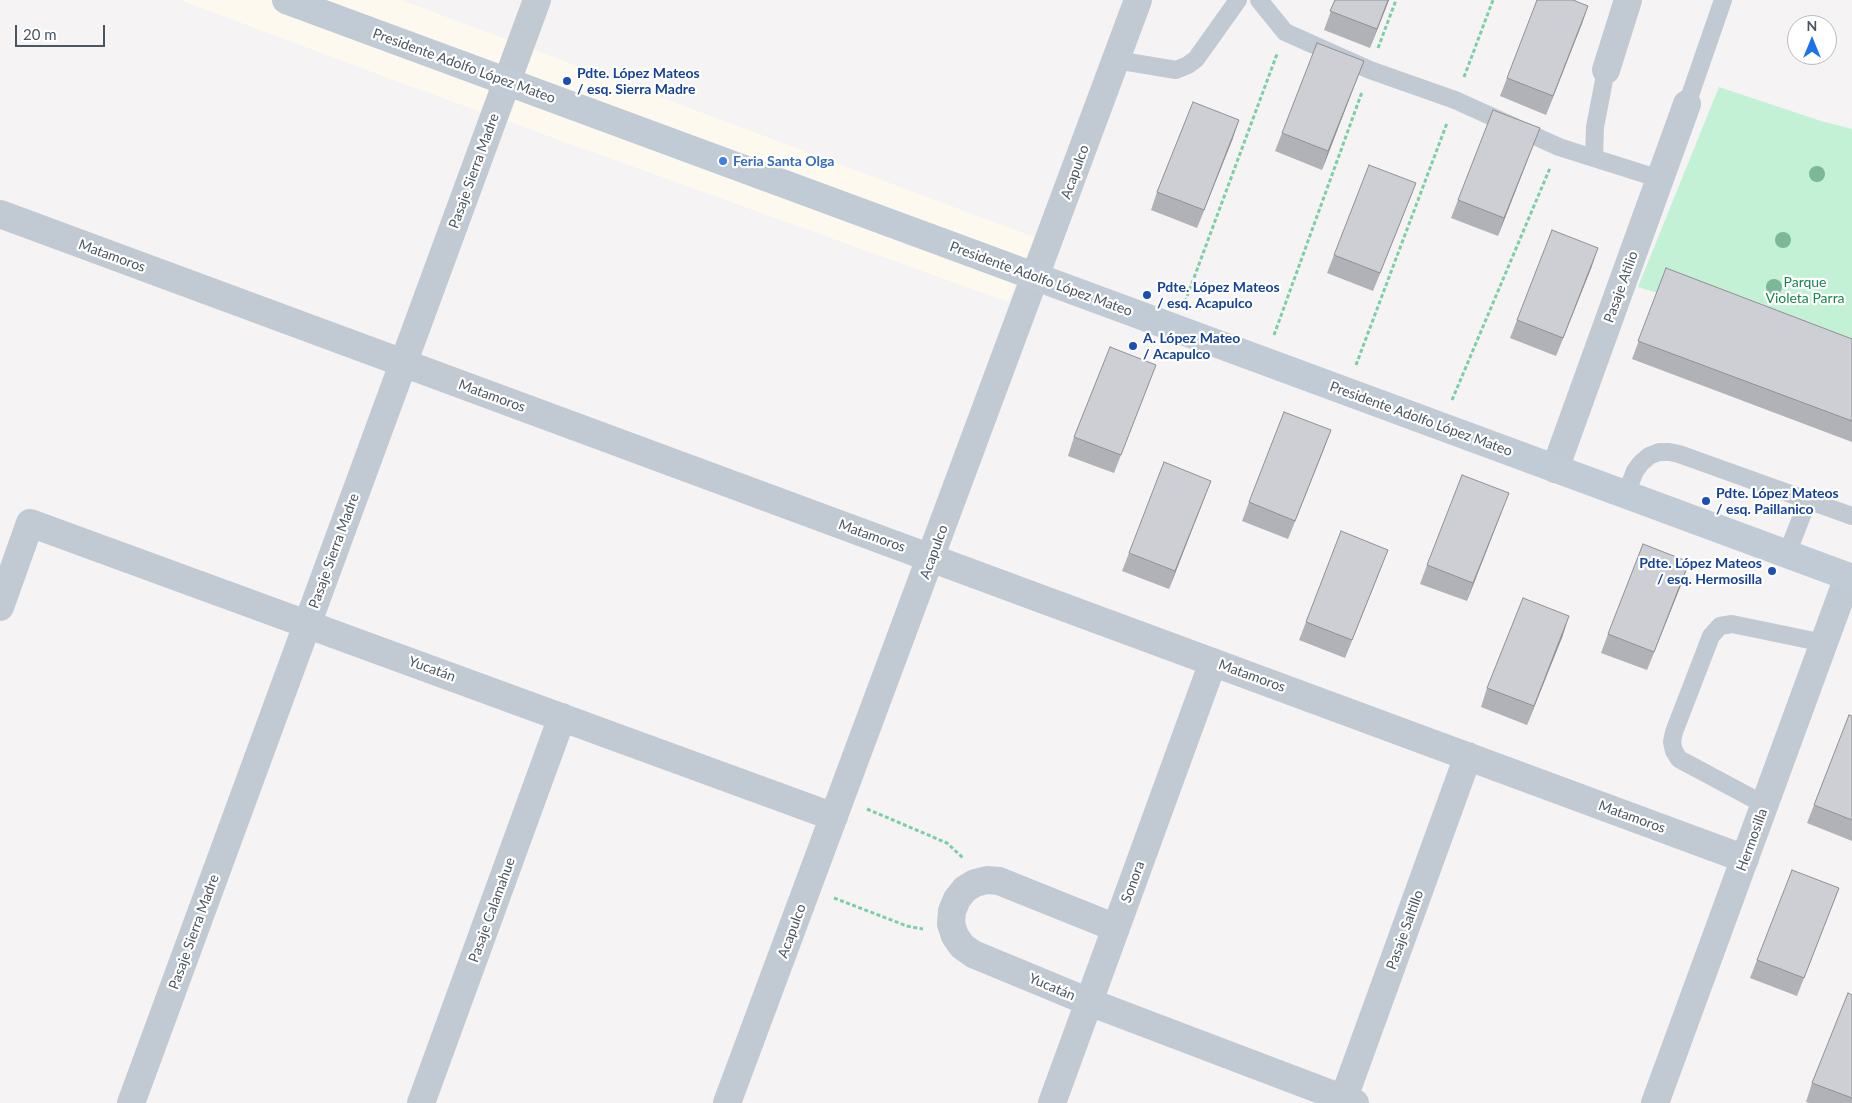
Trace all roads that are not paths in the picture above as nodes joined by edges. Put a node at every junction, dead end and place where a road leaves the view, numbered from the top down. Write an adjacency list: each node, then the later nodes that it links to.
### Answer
1 (286, 0): 10 (street, Presidente Adolfo López Mateo)
2 (537, 0): 10 (street, Pasaje Sierra Madre)
3 (1138, 0): 8 (street, Acapulco)
4 (1238, 0): 8 (lane)
5 (1259, 0): 12 (lane)
6 (1628, 0): 9 (street)
7 (1723, 0): 11 (lane)
8 (1116, 60): 15 (street, Acapulco)
9 (1606, 70): 12 (lane)
10 (507, 81): 15 (street, Presidente Adolfo López Mateo); 16 (street, Pasaje Sierra Madre)
11 (1687, 104): 13 (street, Pasaje Atilio)
12 (1594, 158): 13 (lane)
13 (1660, 179): 17 (street, Pasaje Atilio)
14 (0, 214): 16 (street, Matamoros)
15 (1036, 276): 17 (street, Presidente Adolfo López Mateo); 22 (street, Acapulco)
16 (403, 363): 22 (street, Matamoros); 25 (street, Pasaje Sierra Madre)
17 (1555, 470): 18 (street, Presidente Adolfo López Mateo)
18 (1626, 494): 19 (lane); 21 (street, Presidente Adolfo López Mateo)
19 (1808, 500): 20 (lane); 21 (lane)
20 (1852, 516)
21 (1787, 554): 23 (street, Presidente Adolfo López Mateo)
22 (931, 558): 27 (street, Matamoros); 31 (street, Acapulco)
23 (1850, 577): 26 (street, Hermosilla)
24 (0, 607): 25 (street, Yucatán)
25 (307, 624): 28 (street, Yucatán); 36 (street, Pasaje Sierra Madre)
26 (1824, 643): 30 (street, Hermosilla); 30 (lane)
27 (1214, 662): 29 (street, Matamoros); 33 (street, Sonora)
28 (562, 717): 31 (street, Yucatán); 37 (street, Pasaje Calamahue)
29 (1468, 756): 32 (street, Matamoros); 35 (street, Pasaje Saltillo)
30 (1765, 805): 32 (street, Hermosilla)
31 (838, 808): 38 (street, Acapulco)
32 (1745, 858): 40 (street, Hermosilla)
33 (1116, 928): 34 (street, Sonora); 34 (street, Yucatán)
34 (1089, 1002): 35 (street, Yucatán); 39 (street, Sonora)
35 (1347, 1102)
36 (131, 1103)
37 (421, 1103)
38 (727, 1103)
39 (1052, 1103)
40 (1655, 1103)

